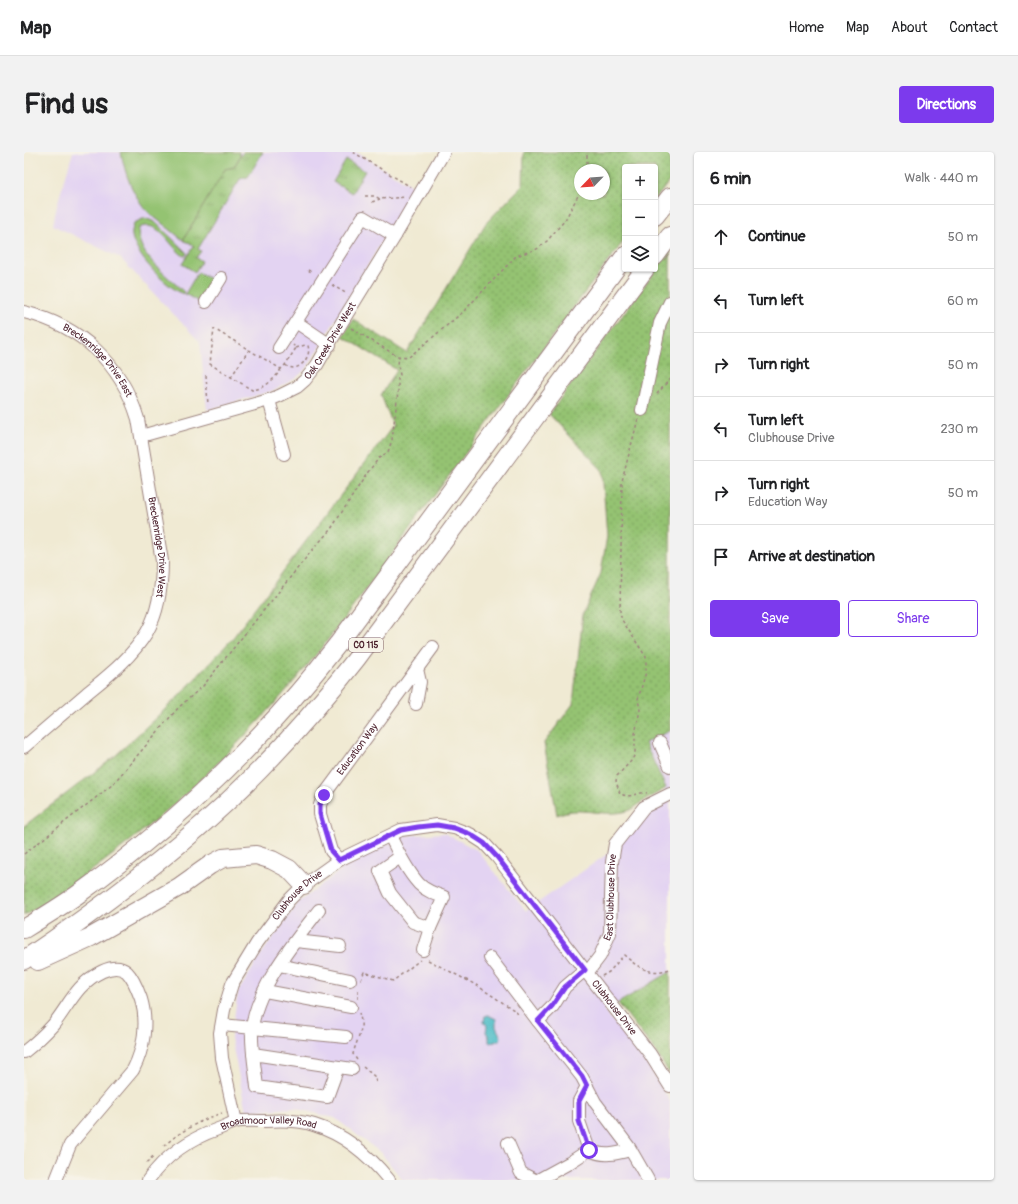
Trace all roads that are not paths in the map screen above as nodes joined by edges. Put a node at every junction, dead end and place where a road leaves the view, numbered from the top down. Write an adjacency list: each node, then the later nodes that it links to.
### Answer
1 (444, 152): 4 (street, Oak Creek Drive West)
2 (670, 196): 3 (highway)
3 (658, 212)
4 (395, 236): 13 (street); 14 (street, Oak Creek Drive West)
5 (670, 236): 6 (highway)
6 (658, 252)
7 (622, 260): 33 (highway, CO 115)
8 (643, 272): 38 (highway, CO 115)
9 (221, 278): 10 (street)
10 (206, 302)
11 (670, 302): 17 (street)
12 (24, 312): 18 (street, Breckenridge Drive East)
13 (296, 322): 14 (street); 15 (street)
14 (330, 345): 16 (street, Oak Creek Drive West)
15 (279, 348)
16 (269, 400): 18 (street, Oak Creek Drive West); 19 (street)
17 (642, 410)
18 (141, 436): 24 (street, Breckenridge Drive West)
19 (284, 454)
20 (433, 647): 21 (street, Education Way)
21 (416, 669): 22 (street); 29 (street, Education Way)
22 (416, 704)
23 (660, 743): 25 (street)
24 (24, 747)
25 (670, 766)
26 (665, 796): 41 (street, East Clubhouse Drive)
27 (390, 836): 28 (street); 29 (street, Clubhouse Drive); 41 (street, Clubhouse Drive)
28 (400, 857): 32 (street); 32 (street)
29 (339, 860): 30 (street, Clubhouse Drive)
30 (304, 885): 40 (highway); 46 (street, Clubhouse Drive)
31 (319, 910): 34 (street)
32 (430, 928): 36 (street)
33 (24, 929)
34 (296, 941): 35 (street); 39 (street)
35 (340, 946)
36 (423, 950)
37 (490, 958): 45 (street)
38 (24, 960)
39 (279, 965): 42 (street); 43 (street)
40 (24, 967)
41 (588, 974): 45 (street, East Clubhouse Drive); 54 (street, Clubhouse Drive)
42 (350, 980)
43 (265, 991): 44 (street); 47 (street)
44 (356, 1005)
45 (538, 1021): 53 (street)
46 (222, 1025): 47 (street); 55 (street, Clubhouse Drive)
47 (252, 1028): 48 (street); 50 (street)
48 (346, 1037)
49 (24, 1052): 59 (street)
50 (253, 1054): 52 (street); 52 (street)
51 (357, 1066): 52 (street)
52 (338, 1067)
53 (587, 1086): 57 (street); 58 (street)
54 (670, 1086)
55 (234, 1117): 60 (street, Broadmoor Valley Road); 61 (street, Broadmoor Valley Road)
56 (508, 1143): 62 (street)
57 (589, 1150): 58 (street); 62 (street)
58 (630, 1150): 63 (street)
59 (56, 1180)
60 (148, 1180)
61 (389, 1180)
62 (537, 1180)
63 (648, 1180)

